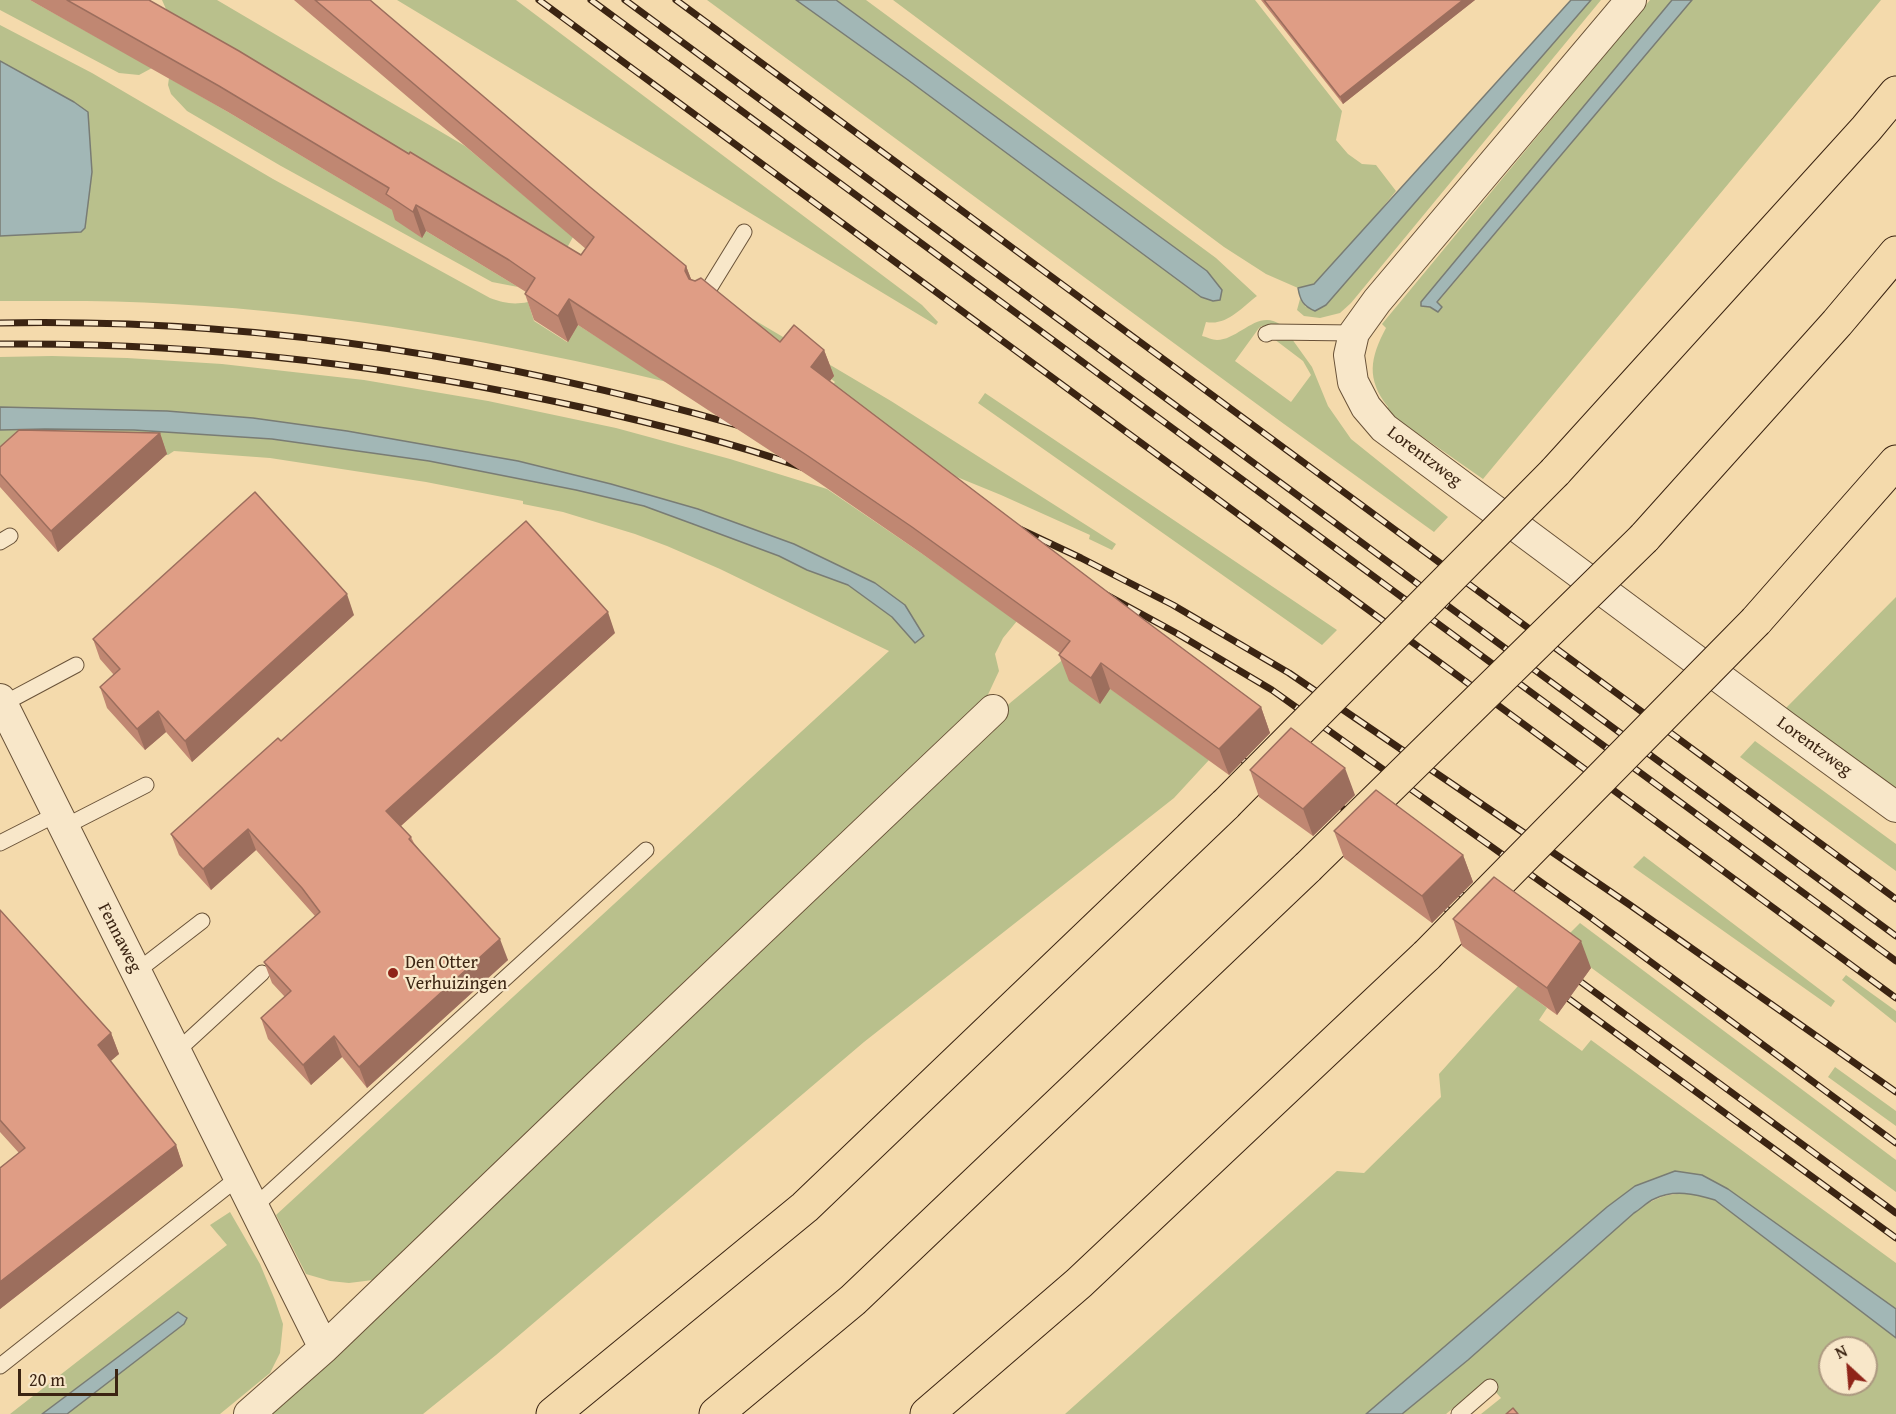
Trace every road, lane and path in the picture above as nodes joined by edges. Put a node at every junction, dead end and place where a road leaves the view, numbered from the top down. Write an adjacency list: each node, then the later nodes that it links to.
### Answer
1 (1631, 0): 6 (street, Lorentzweg)
2 (1896, 93): 27 (highway, bridge)
3 (744, 232): 5 (lane)
4 (1896, 253): 28 (highway, bridge)
5 (704, 297)
6 (1354, 333): 7 (lane); 13 (street, Lorentzweg)
7 (1266, 334)
8 (1896, 462): 29 (highway, bridge)
9 (76, 665): 10 (lane)
10 (1, 701): 14 (street, Fennaweg)
11 (993, 710): 23 (street)
12 (146, 785): 14 (lane)
13 (1896, 807)
14 (61, 820): 15 (lane); 18 (street, Fennaweg)
15 (0, 843)
16 (646, 850): 22 (lane)
17 (202, 921): 18 (lane)
18 (136, 972): 20 (street, Fennaweg)
19 (262, 973): 20 (lane)
20 (176, 1052): 21 (street, Fennaweg)
21 (239, 1177): 22 (street, Fennaweg); 24 (lane)
22 (254, 1207): 23 (street, Fennaweg)
23 (324, 1348): 26 (street)
24 (0, 1366)
25 (1490, 1387): 30 (lane)
26 (249, 1414)
27 (553, 1414)
28 (716, 1414)
29 (927, 1414)
30 (1459, 1414)

